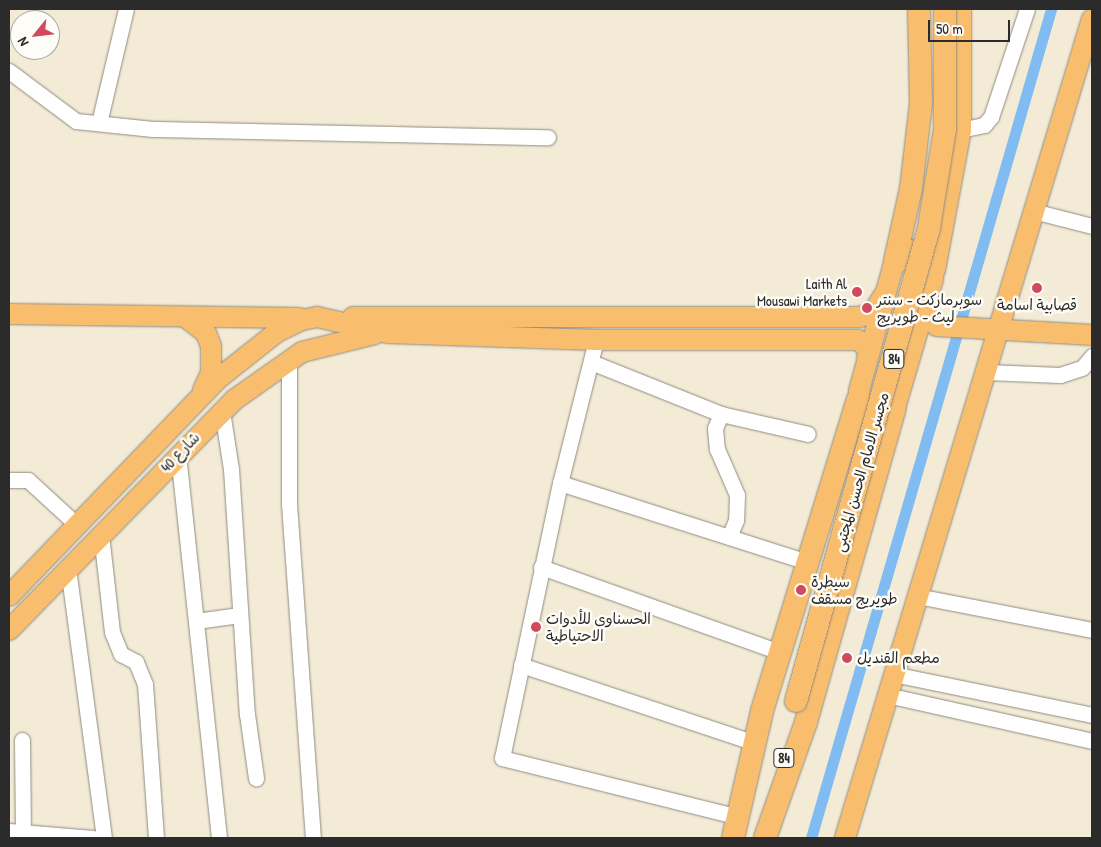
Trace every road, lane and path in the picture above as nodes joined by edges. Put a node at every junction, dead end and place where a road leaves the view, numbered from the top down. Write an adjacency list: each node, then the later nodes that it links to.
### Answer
1 (126, 9): 9 (street)
2 (919, 9): 13 (highway)
3 (933, 9): 61 (highway, مجسر الامام الحسن المجتبى / 84)
4 (945, 9): 61 (highway, مجسر الامام الحسن المجتبى / 84, bridge)
5 (960, 9): 10 (highway)
6 (1027, 9): 10 (street)
7 (1092, 19): 12 (main road)
8 (9, 71): 9 (street)
9 (99, 123): 11 (street)
10 (960, 130): 15 (highway)
11 (548, 137)
12 (1033, 211): 14 (street); 24 (main road)
13 (904, 226): 15 (highway); 16 (highway)
14 (1092, 226)
15 (942, 237): 17 (highway)
16 (895, 261): 17 (main road); 18 (main road)
17 (934, 270): 19 (main road)
18 (886, 292): 21 (main road); 31 (main road)
19 (926, 305): 23 (main road); 29 (main road)
20 (9, 314): 22 (main road)
21 (317, 317): 22 (main road); 25 (main road); 34 (main road, شارع 40)
22 (188, 319): 34 (main road)
23 (937, 332): 24 (main road); 29 (main road)
24 (999, 332): 26 (main road); 33 (main road)
25 (388, 333): 27 (main road); 30 (main road, شارع 40)
26 (1092, 335)
27 (596, 340): 31 (main road); 32 (street)
28 (1092, 356): 33 (street)
29 (911, 357): 36 (main road)
30 (289, 360): 37 (main road, شارع 40); 74 (street)
31 (867, 361): 35 (main road)
32 (591, 362): 38 (street); 44 (street)
33 (986, 372): 52 (main road)
34 (200, 396): 45 (main road, شارع 40)
35 (858, 399): 36 (main road); 40 (highway)
36 (895, 408): 41 (highway)
37 (222, 411): 42 (main road, شارع 40); 53 (street)
38 (722, 414): 39 (street); 47 (street)
39 (808, 434)
40 (847, 434): 41 (highway); 48 (highway)
41 (885, 442): 67 (highway)
42 (178, 454): 46 (main road, شارع 40); 54 (street)
43 (9, 480): 45 (street)
44 (560, 483): 47 (street); 49 (street)
45 (77, 525): 51 (main road, شارع 40)
46 (101, 534): 50 (main road, شارع 40); 72 (street)
47 (729, 537): 48 (street)
48 (808, 562): 57 (highway)
49 (541, 567): 57 (street); 58 (street)
50 (68, 568): 55 (main road, شارع 40); 71 (street)
51 (9, 596)
52 (916, 596): 56 (street); 59 (main road)
53 (240, 615): 54 (street); 66 (street)
54 (196, 621): 73 (street)
55 (9, 630)
56 (1092, 630)
57 (780, 652): 65 (highway)
58 (521, 665): 65 (street); 68 (street)
59 (893, 674): 60 (main road); 62 (street)
60 (887, 695): 64 (street); 76 (main road)
61 (788, 699): 67 (highway, مجسر الامام الحسن المجتبى / 84); 68 (highway, مجسر الامام الحسن المجتبى / 84)
62 (1092, 715)
63 (22, 740): 69 (street)
64 (1092, 741)
65 (756, 743): 68 (highway)
66 (256, 778)
67 (772, 814): 75 (highway, 84)
68 (738, 819)
69 (16, 831): 70 (street)
70 (93, 838)
71 (104, 838)
72 (156, 838)
73 (219, 838)
74 (313, 838)
75 (765, 838)
76 (844, 838)

